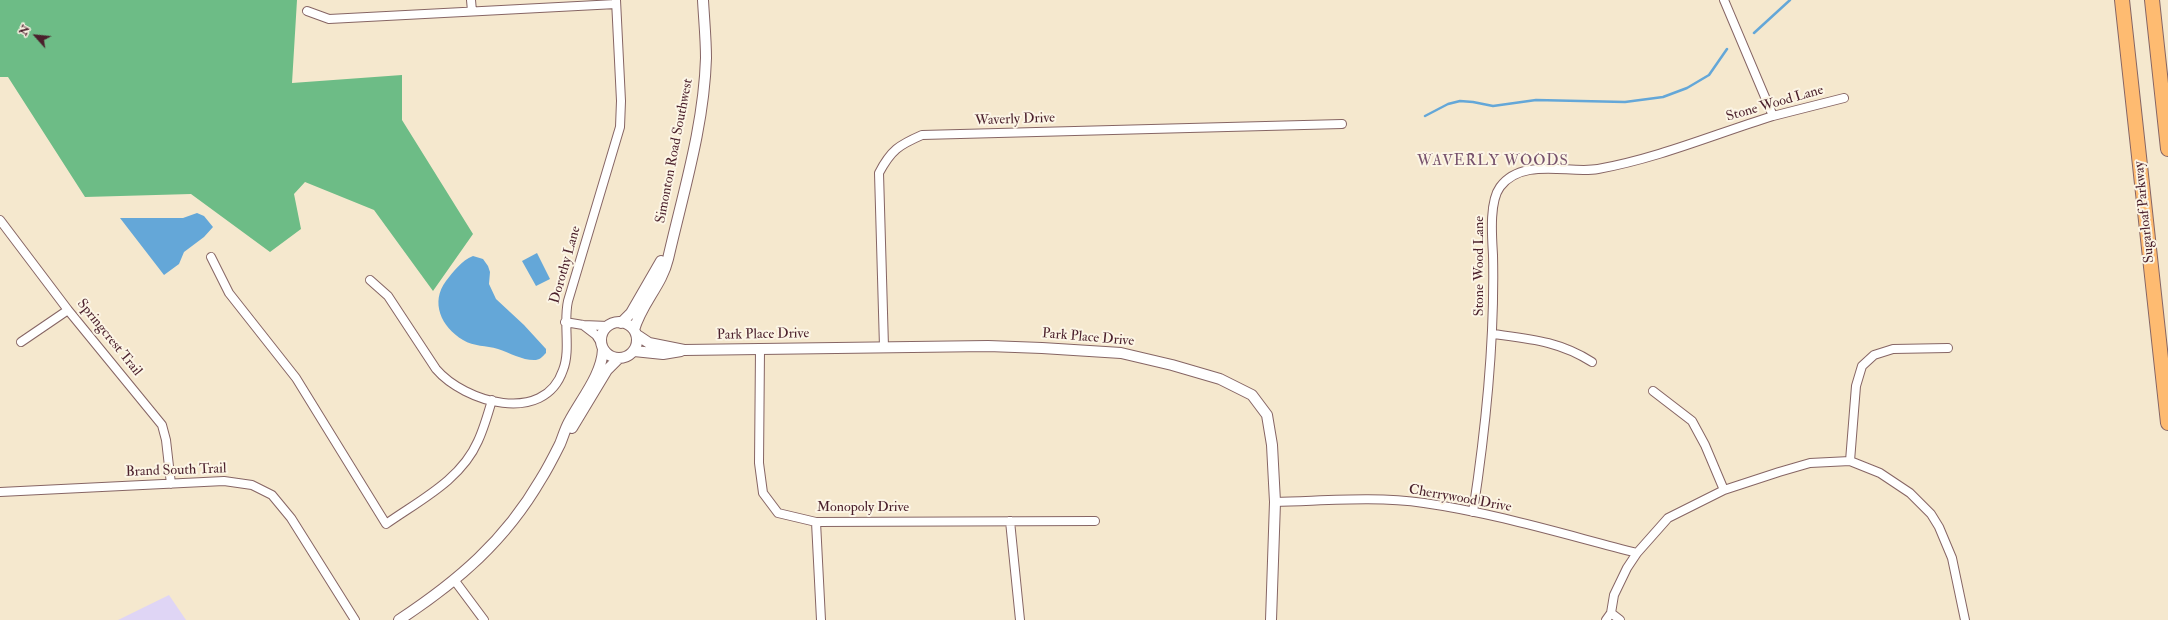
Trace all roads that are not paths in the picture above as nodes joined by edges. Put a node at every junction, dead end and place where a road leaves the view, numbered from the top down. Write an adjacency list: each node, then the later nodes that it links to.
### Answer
1 (471, 0): 8 (street)
2 (703, 0): 14 (street, Simonton Road Southwest)
3 (1724, 0): 10 (street)
4 (2122, 0): 35 (highway, Sugarloaf Parkway)
5 (2152, 0): 12 (highway)
6 (616, 2): 8 (street); 18 (street, Dorothy Lane)
7 (307, 11): 8 (street)
8 (472, 11)
9 (1844, 98): 10 (street, Stone Wood Lane)
10 (1773, 116): 23 (street, Stone Wood Lane)
11 (1342, 124): 26 (street, Waverly Drive)
12 (2168, 149)
13 (0, 220): 17 (street, Springcrest Trail)
14 (669, 249): 19 (street, Simonton Road Southwest); 22 (street, Simonton Road Southwest)
15 (211, 257): 34 (street)
16 (370, 280): 34 (street, Dorothy Lane)
17 (68, 310): 24 (street); 38 (street, Springcrest Trail)
18 (565, 322): 20 (street); 34 (street, Dorothy Lane)
19 (621, 323): 21 (street); 22 (street)
20 (583, 325): 21 (street); 25 (street)
21 (608, 326): 25 (street)
22 (635, 332): 28 (street, Park Place Drive); 30 (street)
23 (1492, 334): 32 (street); 42 (street, Stone Wood Lane)
24 (21, 342)
25 (602, 346): 31 (street); 36 (street)
26 (884, 347): 29 (street, Park Place Drive); 41 (street, Park Place Drive)
27 (1948, 348): 37 (street)
28 (684, 350): 29 (street, Park Place Drive); 30 (street, Park Place Drive)
29 (760, 350): 45 (street, Monopoly Drive)
30 (634, 351): 31 (street)
31 (618, 358): 36 (street)
32 (1592, 362)
33 (1654, 390): 39 (street)
34 (492, 400)
35 (2168, 423)
36 (560, 444): 47 (street)
37 (1850, 461): 39 (street); 56 (street)
38 (171, 484): 40 (street, Brand South Trail); 49 (street, Brand South Trail)
39 (1724, 490): 46 (street)
40 (0, 492)
41 (1275, 502): 42 (street, Cherrywood Drive); 54 (street, Park Place Drive)
42 (1473, 512): 46 (street, Cherrywood Drive)
43 (1010, 521): 44 (street, Monopoly Drive); 45 (street, Monopoly Drive); 53 (street)
44 (1095, 521)
45 (816, 522): 52 (street)
46 (1637, 553): 48 (street)
47 (455, 581): 50 (street); 51 (street)
48 (1609, 616): 55 (street)
49 (355, 620)
50 (399, 620)
51 (484, 620)
52 (821, 620)
53 (1020, 620)
54 (1271, 620)
55 (1620, 620)
56 (1965, 620)

